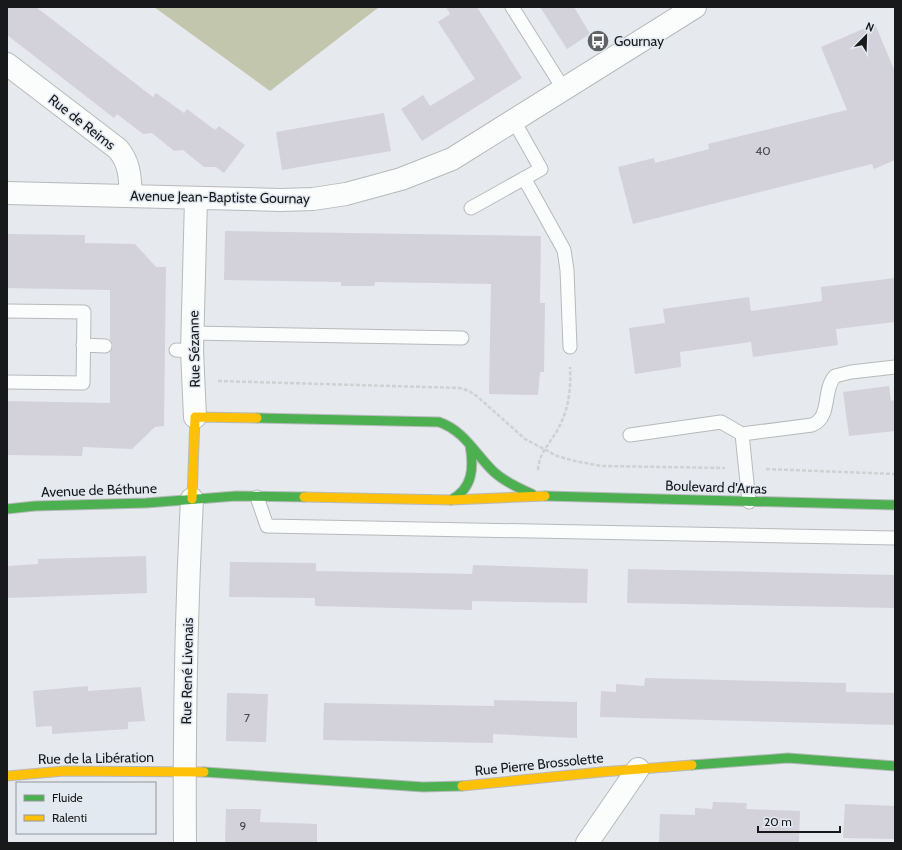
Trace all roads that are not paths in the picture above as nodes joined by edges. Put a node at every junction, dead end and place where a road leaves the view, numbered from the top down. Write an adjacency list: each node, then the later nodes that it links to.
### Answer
1 (512, 7): 4 (lane)
2 (695, 7): 4 (street, Avenue Jean-Baptiste Gournay)
3 (7, 64): 8 (street, Rue de Reims)
4 (564, 88): 5 (street, Avenue Jean-Baptiste Gournay)
5 (514, 121): 6 (lane); 9 (street, Avenue Jean-Baptiste Gournay)
6 (524, 178): 10 (lane); 16 (lane)
7 (7, 193): 8 (street, Avenue Jean-Baptiste Gournay)
8 (131, 196): 9 (street, Avenue Jean-Baptiste Gournay)
9 (196, 199): 13 (street, Rue Sézanne)
10 (471, 208)
11 (7, 311): 14 (lane)
12 (462, 338): 13 (lane)
13 (187, 344): 19 (street, Rue Sézanne)
14 (83, 345): 15 (lane); 18 (lane)
15 (105, 346)
16 (570, 348)
17 (895, 366): 20 (lane)
18 (7, 382)
19 (195, 418): 22 (street); 25 (street, Rue Sézanne)
20 (742, 434): 21 (lane); 27 (lane)
21 (630, 435)
22 (470, 445): 23 (street); 26 (street)
23 (537, 496): 26 (street, Boulevard d'Arras); 27 (street, Boulevard d'Arras)
24 (257, 497): 25 (street, Avenue de Béthune); 26 (street, Avenue de Béthune); 30 (lane)
25 (192, 499): 29 (street, Avenue de Béthune); 33 (street, Rue René Livenais)
26 (451, 500)
27 (749, 502): 28 (street, Boulevard d'Arras)
28 (895, 505)
29 (7, 508)
30 (895, 538)
31 (895, 766): 32 (street, Rue Pierre Brossolette)
32 (638, 769): 33 (street, Rue Pierre Brossolette); 36 (street)
33 (186, 771): 34 (street, Rue de la Libération); 35 (street, Rue René Livenais)
34 (7, 776)
35 (185, 843)
36 (586, 843)

